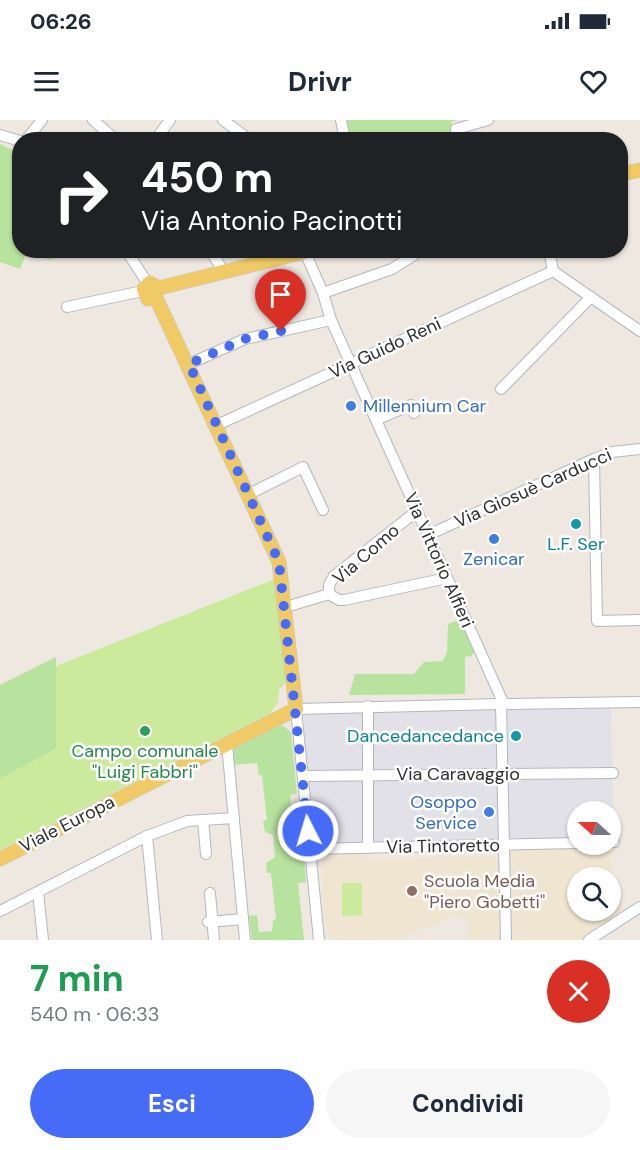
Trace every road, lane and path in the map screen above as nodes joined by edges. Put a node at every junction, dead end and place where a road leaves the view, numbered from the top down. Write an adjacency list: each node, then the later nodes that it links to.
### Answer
1 (42, 120): 5 (street)
2 (93, 120): 6 (street)
3 (223, 120): 7 (street)
4 (488, 120): 8 (street)
5 (32, 132)
6 (107, 132)
7 (239, 132)
8 (457, 132)
9 (131, 258): 17 (street)
10 (215, 258): 16 (street)
11 (281, 258): 16 (main road)
12 (311, 258): 18 (street, Via Vittorio Alfieri)
13 (409, 258): 18 (street)
14 (551, 258): 15 (street)
15 (554, 271): 19 (street); 26 (street, Via Guido Reni)
16 (224, 272): 17 (main road)
17 (152, 290): 20 (street); 25 (main road)
18 (323, 293): 22 (street, Via Vittorio Alfieri)
19 (591, 297): 23 (street); 27 (street)
20 (67, 307)
21 (640, 318): 23 (street)
22 (331, 320): 25 (street); 26 (street, Via Vittorio Alfieri)
23 (627, 322): 24 (street)
24 (640, 331)
25 (189, 364): 30 (main road)
26 (351, 364): 29 (street, Via Vittorio Alfieri); 30 (street, Via Guido Reni)
27 (501, 389)
28 (414, 412): 29 (street)
29 (376, 420): 35 (street, Via Vittorio Alfieri)
30 (217, 425): 33 (main road)
31 (640, 449): 32 (street, Via Giosuè Carducci)
32 (594, 459): 36 (street, Via Giosuè Carducci); 40 (street)
33 (249, 494): 34 (street); 39 (main road)
34 (323, 510)
35 (417, 511): 36 (street, Via Vittorio Alfieri); 38 (street, Via Como)
36 (428, 535): 37 (street, Via Vittorio Alfieri)
37 (447, 578): 38 (street); 42 (street, Via Vittorio Alfieri)
38 (329, 594): 39 (street, Via Como)
39 (286, 608): 44 (main road)
40 (640, 620)
41 (640, 702): 42 (street)
42 (501, 703): 43 (street); 48 (street)
43 (368, 706): 44 (street); 47 (street)
44 (296, 709): 45 (main road, Viale Europa); 49 (street)
45 (227, 744): 50 (street); 58 (main road, Viale Europa)
46 (613, 773): 48 (street, Via Caravaggio)
47 (368, 774): 48 (street, Via Caravaggio); 49 (street, Via Caravaggio); 55 (street)
48 (503, 774): 54 (street)
49 (303, 776): 56 (street)
50 (234, 818): 51 (street); 63 (street)
51 (203, 820): 52 (street); 57 (street)
52 (147, 836): 59 (street); 66 (street)
53 (567, 843): 54 (street, Via Tintoretto)
54 (504, 845): 55 (street, Via Tintoretto); 70 (street)
55 (368, 848): 56 (street, Via Tintoretto)
56 (309, 849): 69 (street)
57 (206, 854)
58 (0, 859)
59 (38, 892): 62 (street); 65 (street)
60 (210, 893): 64 (street)
61 (640, 907): 71 (street)
62 (0, 911)
63 (243, 919): 64 (street); 68 (street)
64 (209, 922): 67 (street)
65 (43, 940)
66 (157, 940)
67 (214, 940)
68 (245, 940)
69 (319, 940)
70 (507, 940)
71 (589, 940)

